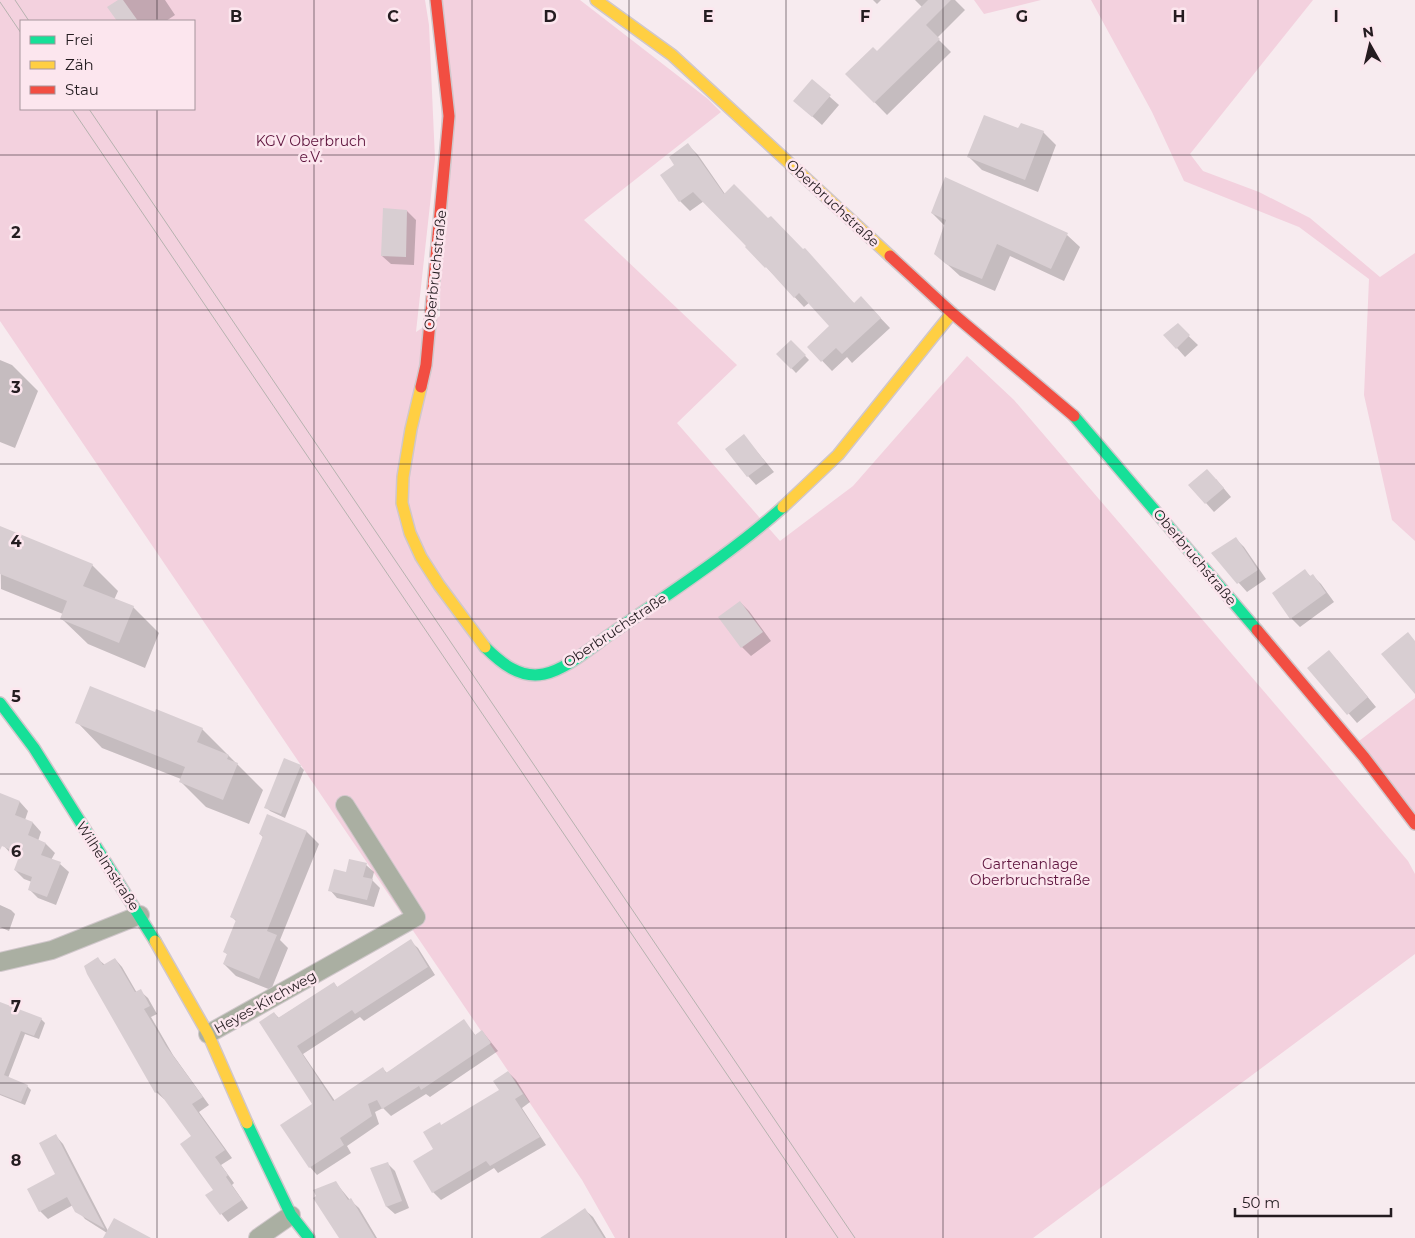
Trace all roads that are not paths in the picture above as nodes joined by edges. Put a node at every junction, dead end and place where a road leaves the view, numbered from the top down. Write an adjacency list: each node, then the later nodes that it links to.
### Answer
1 (436, 0): 3 (street, Oberbruchstraße)
2 (596, 0): 3 (street, Oberbruchstraße)
3 (952, 313): 6 (street, Oberbruchstraße)
4 (0, 703): 7 (street, Wilhelmstraße)
5 (345, 805): 9 (street, Heyes-Kirchweg)
6 (1415, 824)
7 (140, 915): 8 (street); 9 (street, Wilhelmstraße)
8 (0, 962)
9 (208, 1034): 10 (street, Heyes-Kirchweg)
10 (291, 1214): 11 (street); 12 (street, Heyes-Kirchweg)
11 (258, 1238)
12 (309, 1238)

